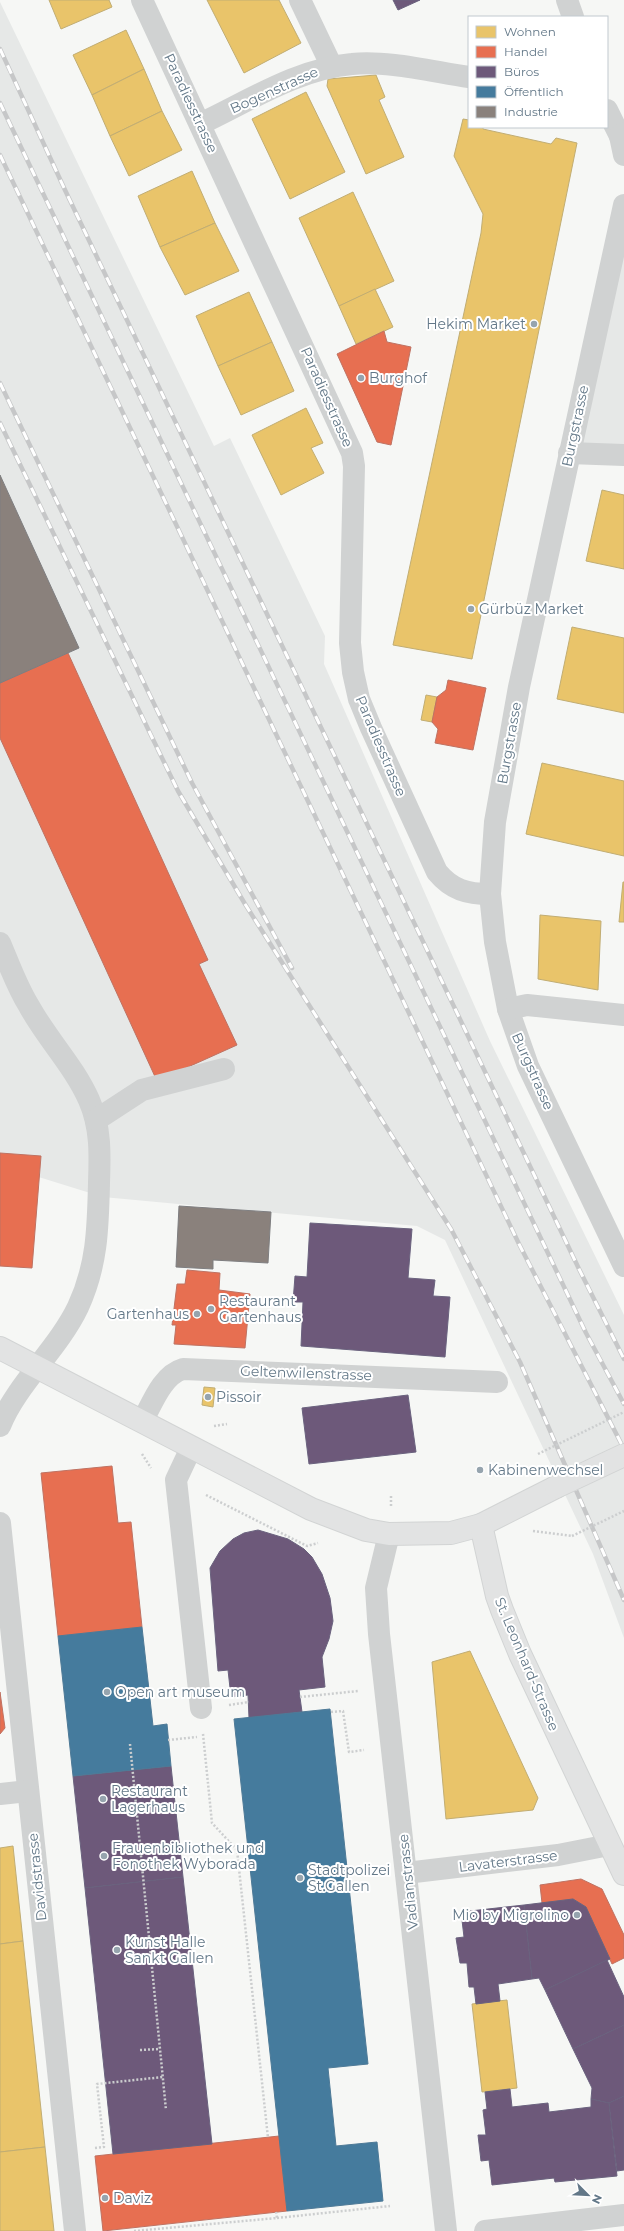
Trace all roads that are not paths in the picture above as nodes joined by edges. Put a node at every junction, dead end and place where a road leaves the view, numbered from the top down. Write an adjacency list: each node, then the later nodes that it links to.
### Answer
1 (142, 0): 8 (street, Paradiesstrasse)
2 (300, 0): 5 (street)
3 (567, 0): 4 (street)
4 (573, 16)
5 (332, 66): 6 (street, Bogenstrasse); 8 (street, Bogenstrasse)
6 (468, 77)
7 (608, 112): 9 (street)
8 (200, 124): 13 (street, Paradiesstrasse)
9 (623, 141)
10 (624, 205): 11 (street, Burgstrasse)
11 (569, 454): 12 (street); 13 (street, Burgstrasse)
12 (624, 454)
13 (490, 894): 15 (street, Burgstrasse)
14 (0, 943): 18 (street)
15 (508, 1009): 16 (street); 19 (street, Burgstrasse)
16 (624, 1015)
17 (224, 1069): 18 (street)
18 (98, 1128): 21 (street)
19 (624, 1266)
20 (0, 1348): 21 (main road)
21 (38, 1368): 23 (main road); 24 (street)
22 (497, 1382): 23 (street, Geltenwilenstrasse)
23 (142, 1422): 25 (main road)
24 (0, 1426)
25 (191, 1448): 29 (main road); 30 (street)
26 (624, 1455): 28 (main road, bridge)
27 (0, 1523): 31 (street, Davidstrasse)
28 (481, 1525): 29 (main road); 33 (main road, St. Leonhard-Strasse)
29 (389, 1534): 34 (street, Vadianstrasse)
30 (201, 1708)
31 (28, 1791): 32 (street); 37 (street, Davidstrasse)
32 (0, 1794)
33 (609, 1845): 34 (street, Lavaterstrasse); 35 (main road, St. Leonhard-Strasse)
34 (406, 1873): 38 (street, Vadianstrasse)
35 (624, 1874)
36 (624, 2215): 39 (street)
37 (75, 2231)
38 (446, 2231)
39 (485, 2231)

